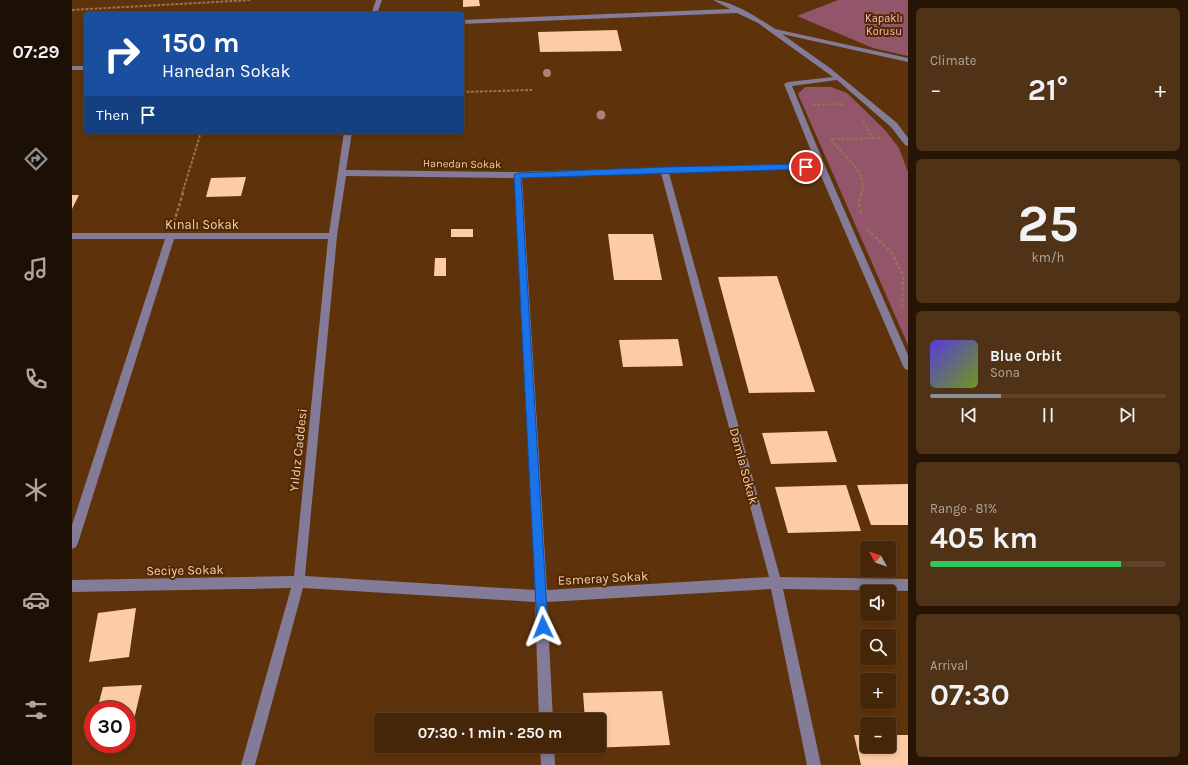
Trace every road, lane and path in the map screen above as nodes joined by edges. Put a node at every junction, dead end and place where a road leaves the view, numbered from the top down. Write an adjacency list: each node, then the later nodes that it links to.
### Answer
1 (251, 0): 4 (path)
2 (379, 0): 6 (street)
3 (716, 0): 5 (street)
4 (72, 10)
5 (738, 11): 7 (street); 8 (street)
6 (375, 12)
7 (464, 22)
8 (771, 30): 9 (street); 12 (street)
9 (908, 60)
10 (72, 68): 11 (street)
11 (84, 68)
12 (838, 78): 21 (street); 22 (street)
13 (532, 90): 14 (path)
14 (464, 92)
15 (846, 104): 16 (path)
16 (807, 105)
17 (861, 117): 20 (path)
18 (200, 134): 30 (path)
19 (348, 134): 24 (street, Yıldız Caddesi)
20 (873, 138): 21 (path); 26 (path)
21 (906, 140)
22 (821, 166): 23 (street, Hanedan Sokak); 32 (street)
23 (664, 170): 25 (street, Hanedan Sokak); 35 (street, Damla Sokak)
24 (343, 173): 25 (street, Hanedan Sokak); 29 (street, Yıldız Caddesi)
25 (518, 175): 38 (street)
26 (862, 217)
27 (866, 228): 31 (path)
28 (72, 236): 30 (street, Kınalı Sokak)
29 (333, 236): 30 (street, Kınalı Sokak); 34 (street, Yıldız Caddesi)
30 (170, 237): 33 (street)
31 (902, 310)
32 (908, 366)
33 (72, 543)
34 (299, 582): 37 (street, Seciye Sokak); 38 (street, Esmeray Sokak); 41 (street, Yıldız Caddesi)
35 (776, 583): 36 (street, Esmeray Sokak); 38 (street, Esmeray Sokak); 43 (street, Damla Sokak)
36 (908, 585)
37 (72, 586)
38 (542, 596): 39 (street)
39 (546, 713)
40 (547, 753): 42 (street)
41 (248, 765)
42 (548, 765)
43 (814, 765)

